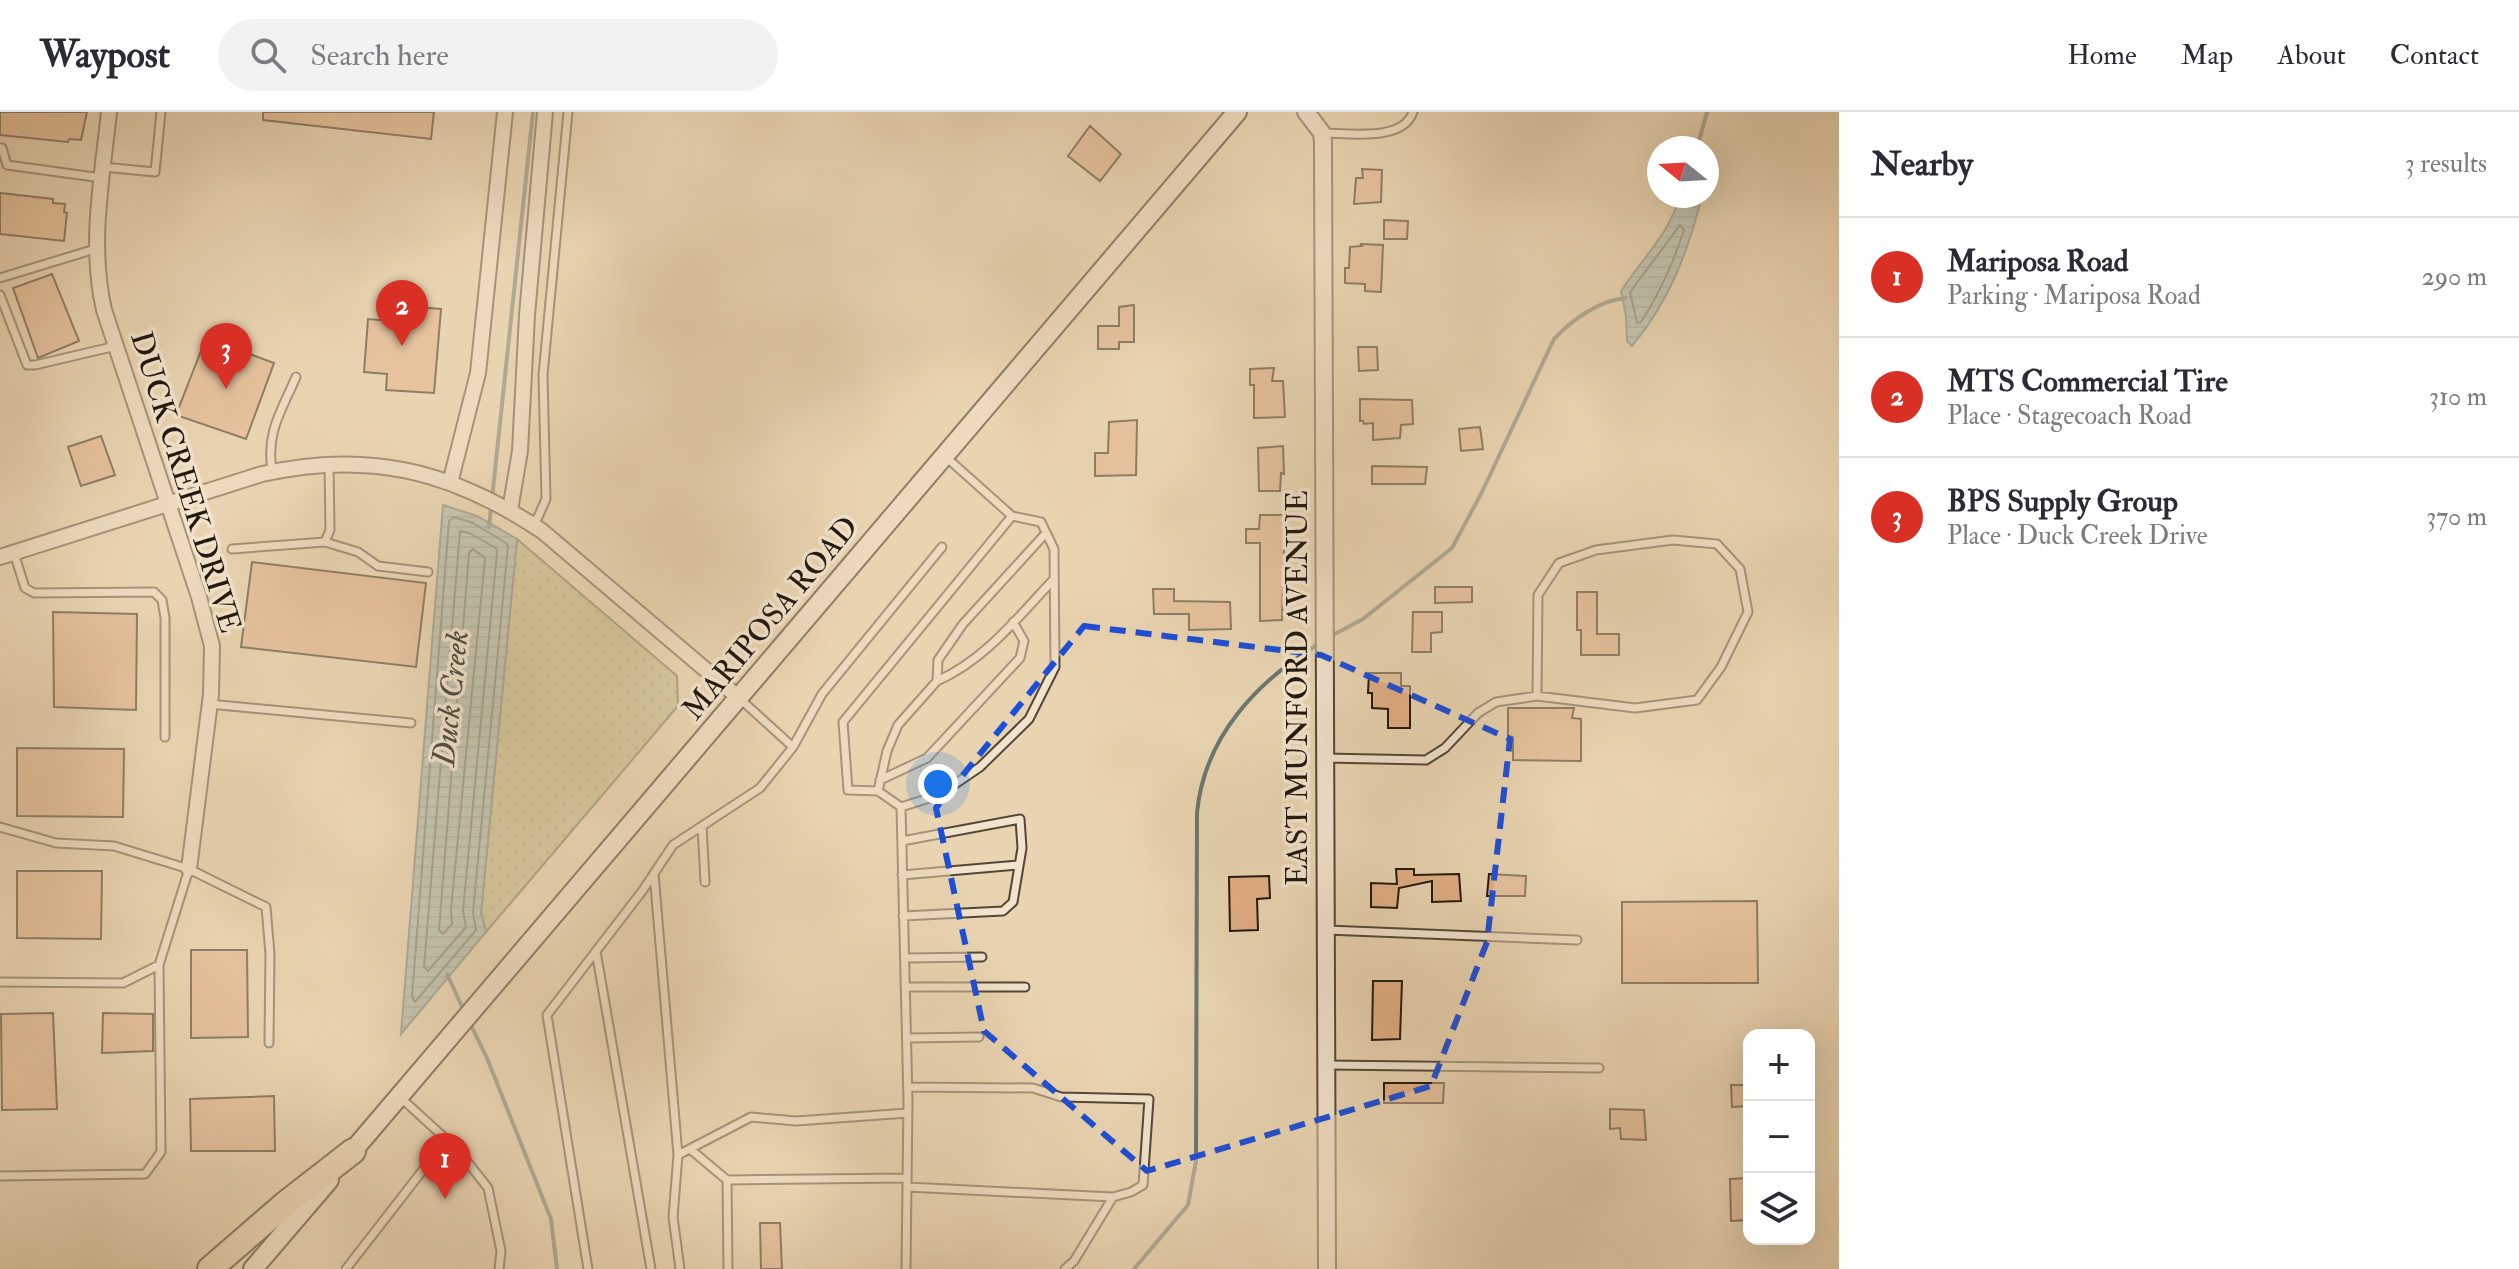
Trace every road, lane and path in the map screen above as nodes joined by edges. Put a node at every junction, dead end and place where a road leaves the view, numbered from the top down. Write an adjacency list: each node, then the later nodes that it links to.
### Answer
1 (109, 112): 11 (street, DUCK CREEK DRIVE)
2 (161, 112): 11 (lane)
3 (505, 112): 20 (street)
4 (545, 112): 22 (street)
5 (568, 112): 24 (lane)
6 (1237, 112): 17 (main road, MARIPOSA ROAD)
7 (1306, 112): 9 (street)
8 (1413, 112): 9 (lane)
9 (1322, 133): 40 (street, EAST MUNFORD AVENUE)
10 (0, 148): 11 (lane)
11 (103, 172): 12 (street, DUCK CREEK DRIVE)
12 (95, 249): 13 (lane); 15 (street, DUCK CREEK DRIVE)
13 (0, 278)
14 (0, 295): 15 (lane)
15 (116, 346): 21 (street, DUCK CREEK DRIVE)
16 (296, 377): 19 (lane)
17 (944, 456): 23 (lane); 35 (main road, MARIPOSA ROAD)
18 (329, 463): 19 (street); 20 (street); 26 (lane)
19 (272, 471): 21 (street)
20 (450, 483): 22 (street)
21 (168, 503): 29 (street); 36 (street, DUCK CREEK DRIVE)
22 (510, 510): 24 (street)
23 (1012, 516): 25 (lane); 42 (lane)
24 (534, 526): 35 (street)
25 (1046, 533): 31 (lane); 33 (lane)
26 (325, 542): 28 (lane); 30 (lane)
27 (942, 547): 39 (lane)
28 (232, 549)
29 (7, 555): 38 (lane)
30 (428, 572)
31 (1054, 579): 32 (lane); 43 (lane)
32 (1013, 622): 33 (lane); 41 (lane)
33 (937, 681): 41 (lane)
34 (1537, 696): 34 (lane); 40 (lane)
35 (739, 698): 39 (lane); 68 (main road, MARIPOSA ROAD)
36 (209, 704): 37 (lane); 48 (street, DUCK CREEK DRIVE)
37 (411, 723)
38 (165, 737)
39 (793, 747): 44 (lane)
40 (1325, 758): 53 (street, EAST MUNFORD AVENUE)
41 (880, 780): 42 (lane)
42 (878, 791): 43 (lane)
43 (901, 807): 46 (lane)
44 (702, 826): 49 (lane); 51 (lane)
45 (0, 827): 48 (lane)
46 (902, 841): 47 (lane); 50 (lane)
47 (1019, 865): 50 (lane); 52 (lane)
48 (189, 869): 58 (lane); 64 (lane)
49 (654, 874): 55 (lane); 73 (lane)
50 (902, 875): 52 (lane)
51 (705, 882)
52 (903, 916): 57 (lane)
53 (1325, 930): 54 (lane); 65 (street, EAST MUNFORD AVENUE)
54 (1577, 940)
55 (596, 951): 82 (lane); 83 (lane)
56 (982, 957): 57 (lane)
57 (905, 958): 60 (lane)
58 (159, 965): 59 (lane); 74 (lane)
59 (0, 982)
60 (905, 987): 61 (lane); 63 (lane)
61 (1025, 987)
62 (979, 1037): 63 (lane)
63 (907, 1038): 67 (lane)
64 (269, 1043)
65 (1325, 1065): 66 (lane); 88 (street, EAST MUNFORD AVENUE)
66 (1599, 1068)
67 (908, 1087): 69 (lane); 77 (lane)
68 (399, 1096): 70 (lane); 72 (main road, MARIPOSA ROAD)
69 (908, 1113): 71 (lane); 76 (lane)
70 (447, 1139): 80 (lane); 81 (lane)
71 (690, 1149): 73 (lane); 75 (lane)
72 (353, 1151): 78 (highway); 79 (main road, MARIPOSA ROAD)
73 (678, 1155): 84 (lane)
74 (0, 1176)
75 (727, 1180): 76 (lane); 85 (lane)
76 (907, 1182): 77 (lane); 86 (lane)
77 (1113, 1197): 87 (lane)
78 (210, 1269)
79 (253, 1269)
80 (346, 1269)
81 (499, 1269)
82 (588, 1269)
83 (651, 1269)
84 (680, 1269)
85 (728, 1269)
86 (906, 1269)
87 (1065, 1269)
88 (1327, 1269)

